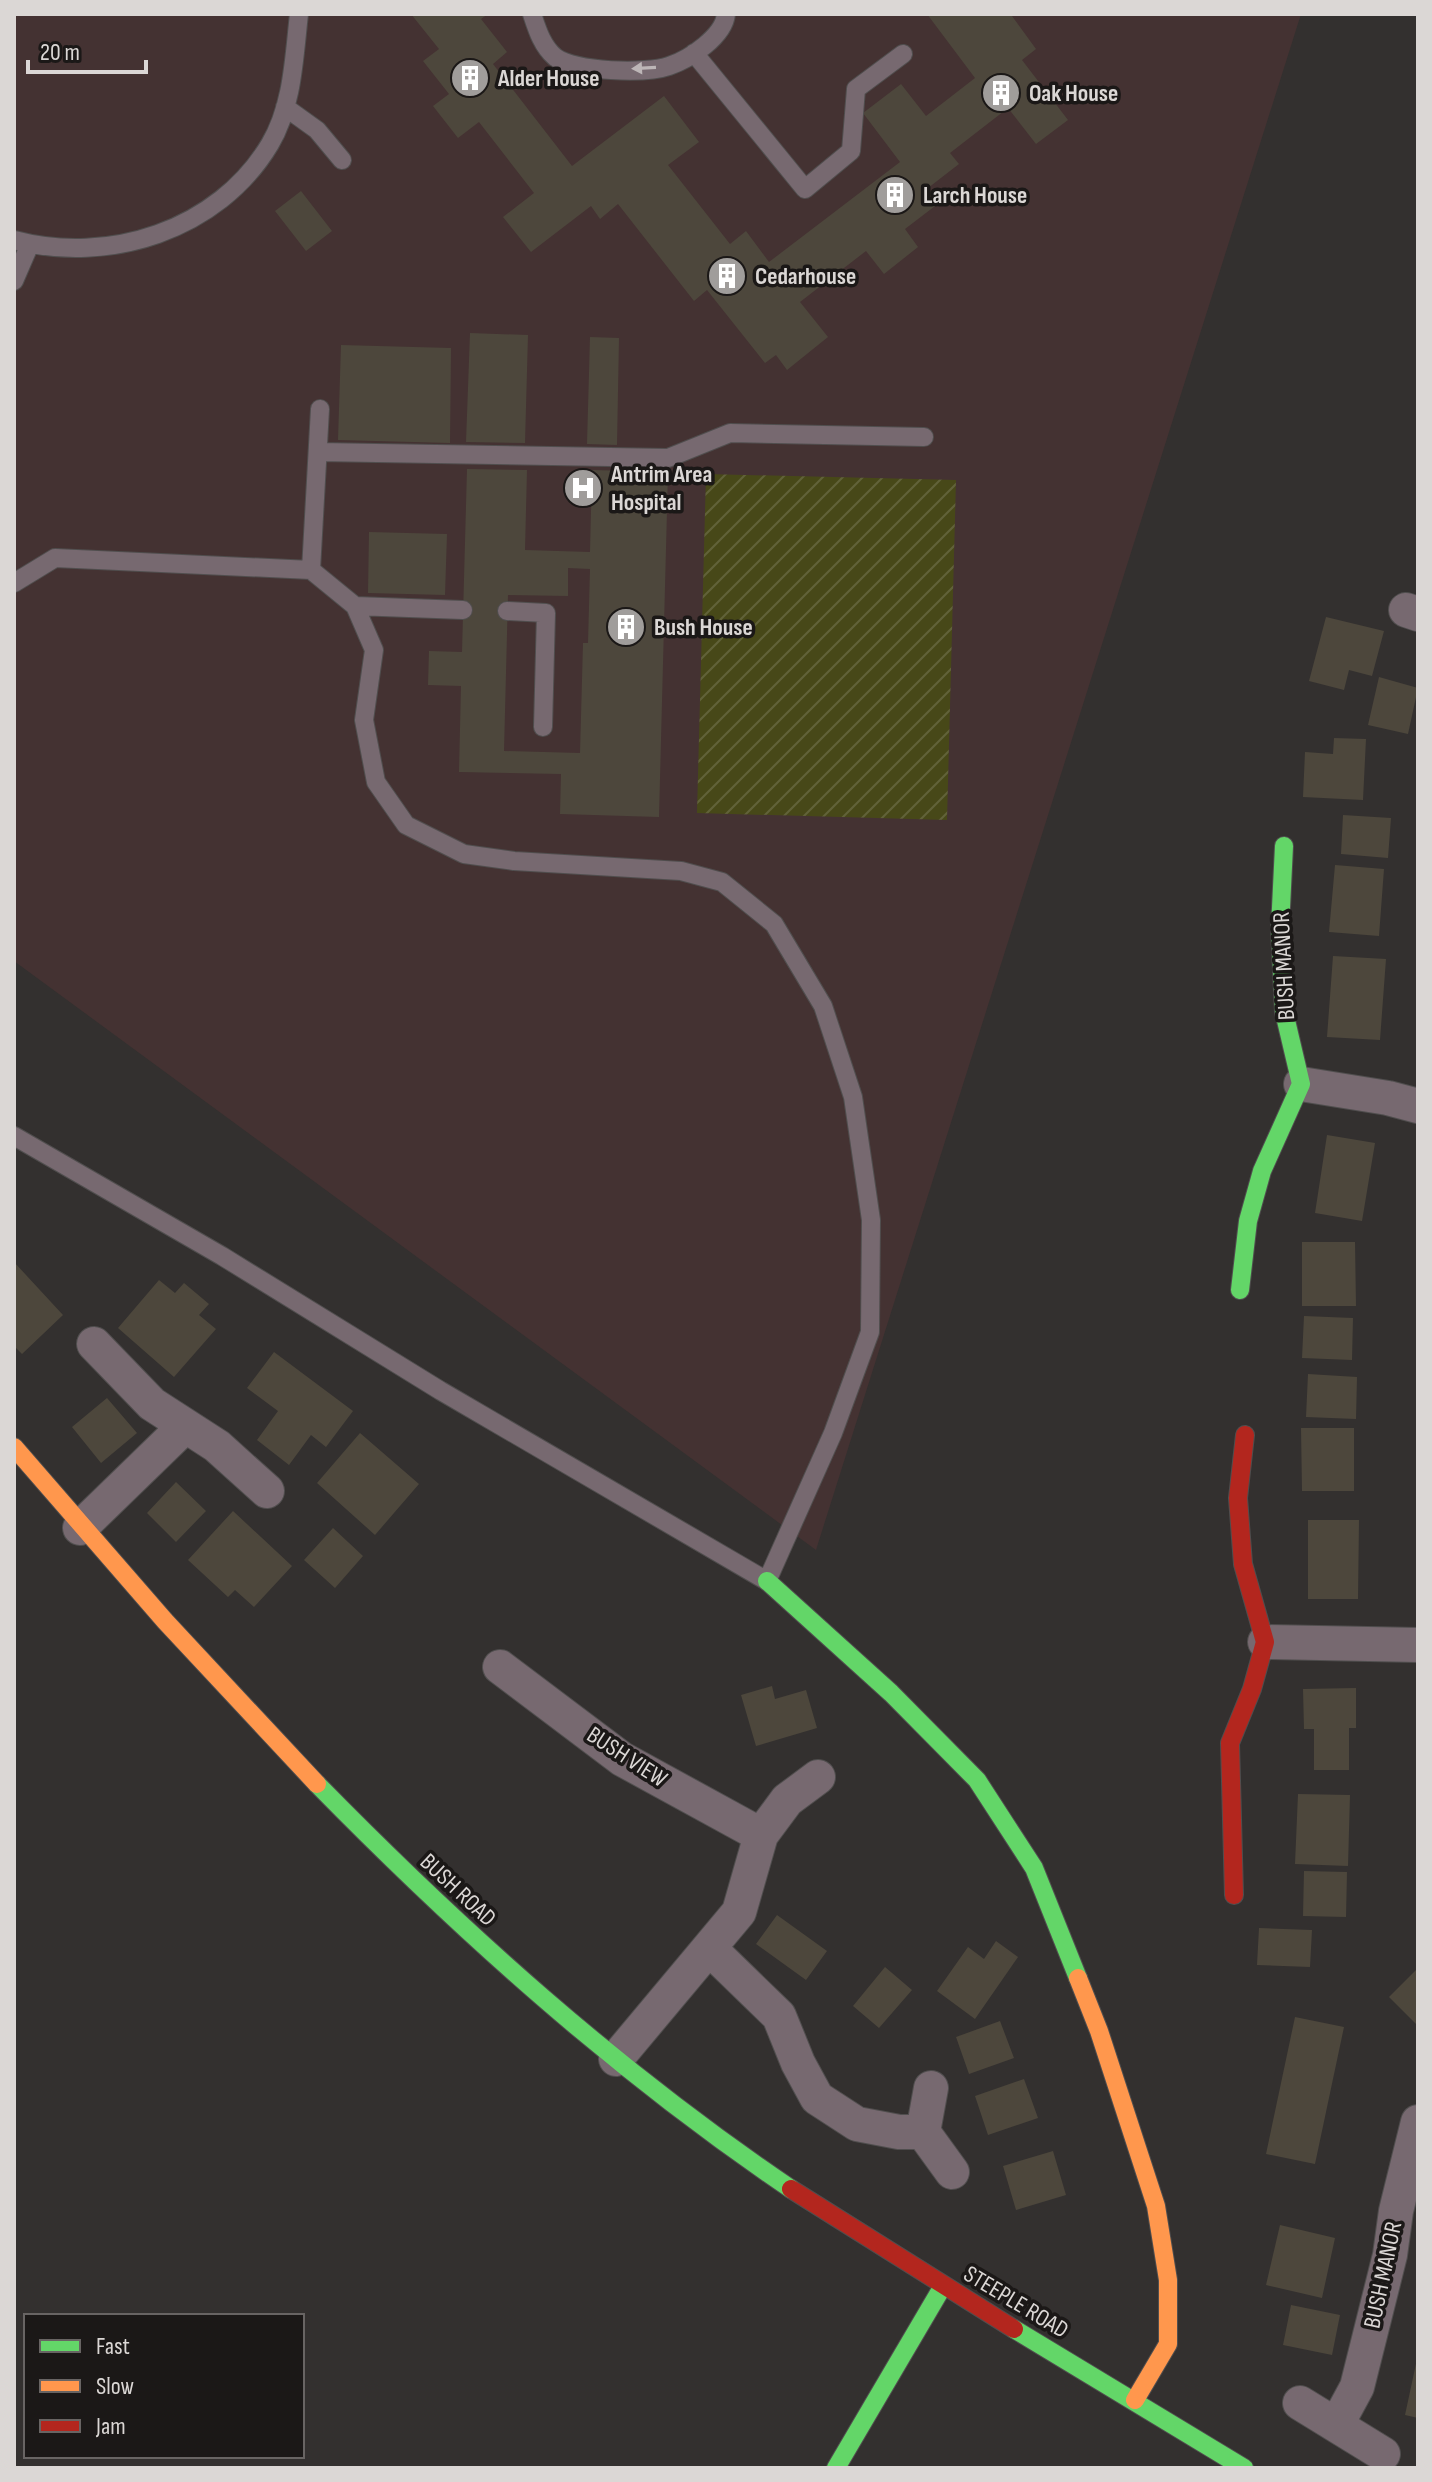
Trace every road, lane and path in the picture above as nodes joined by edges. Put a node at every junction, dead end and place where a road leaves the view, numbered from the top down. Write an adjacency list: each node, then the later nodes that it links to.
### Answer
1 (299, 14): 6 (lane)
2 (532, 14): 4 (lane, one-way to 2)
3 (726, 14): 4 (lane)
4 (694, 53): 5 (lane)
5 (903, 54)
6 (285, 107): 7 (lane); 8 (lane)
7 (342, 160)
8 (22, 242): 9 (lane)
9 (14, 281)
10 (320, 409): 12 (lane)
11 (924, 437): 12 (lane)
12 (318, 452): 13 (lane)
13 (311, 570): 14 (lane); 15 (lane)
14 (14, 583)
15 (355, 606): 16 (lane); 30 (lane)
16 (463, 610)
17 (507, 611): 18 (lane)
18 (543, 727)
19 (1284, 846): 20 (street, BUSH MANOR)
20 (1301, 1084): 21 (street); 23 (street)
21 (1418, 1106)
22 (14, 1136): 30 (lane)
23 (1240, 1290)
24 (94, 1344): 25 (street)
25 (185, 1426): 28 (street); 29 (street)
26 (1245, 1435): 31 (street)
27 (14, 1447): 29 (street, BUSH ROAD)
28 (267, 1491)
29 (80, 1528): 38 (street, BUSH ROAD)
30 (767, 1581): 44 (street)
31 (1265, 1642): 32 (street); 36 (street)
32 (1418, 1645)
33 (500, 1667): 35 (street, BUSH VIEW)
34 (818, 1777): 35 (street)
35 (761, 1835): 37 (street)
36 (1234, 1895)
37 (709, 1948): 38 (street); 41 (street)
38 (616, 2059): 43 (street, BUSH ROAD)
39 (931, 2088): 41 (street)
40 (1418, 2122): 46 (street, BUSH MANOR)
41 (923, 2132): 42 (street)
42 (952, 2172)
43 (943, 2286): 44 (street, STEEPLE ROAD); 48 (street, STEEPLE ROAD)
44 (1135, 2400): 49 (street, STEEPLE ROAD)
45 (1300, 2403): 46 (street)
46 (1337, 2424): 47 (street)
47 (1383, 2454)
48 (836, 2468)
49 (1244, 2468)

